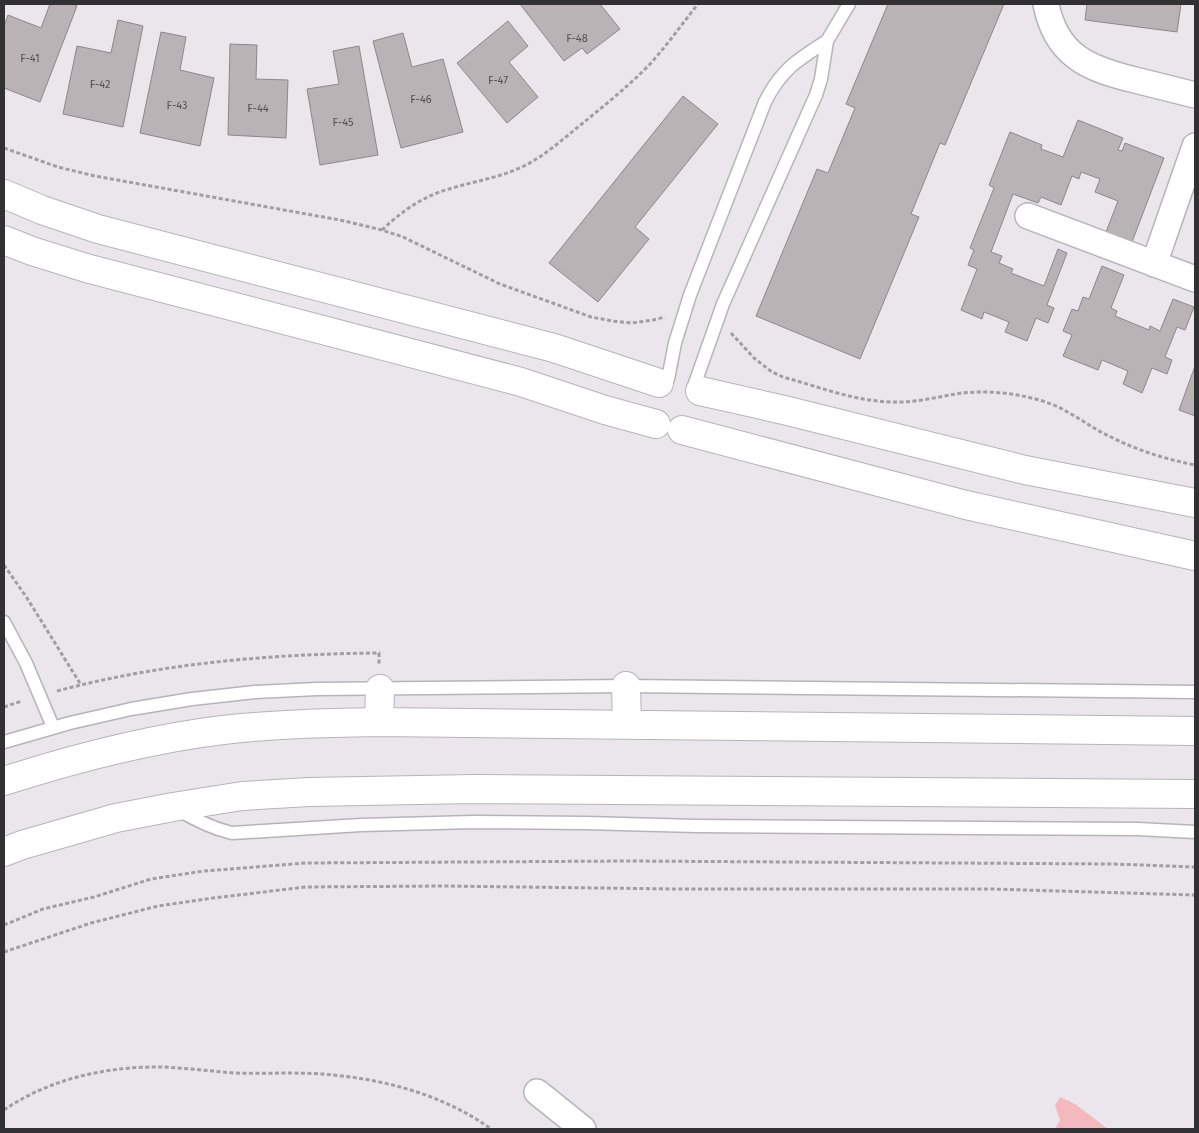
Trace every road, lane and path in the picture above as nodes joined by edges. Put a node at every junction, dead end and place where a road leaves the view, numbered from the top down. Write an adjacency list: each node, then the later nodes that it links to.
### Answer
1 (698, 4): 10 (path)
2 (849, 4): 4 (lane)
3 (1046, 4): 5 (street)
4 (827, 42): 14 (lane); 15 (lane)
5 (1195, 95)
6 (1195, 146): 12 (street)
7 (4, 148): 10 (path)
8 (4, 194): 16 (street)
9 (1028, 216): 12 (street)
10 (382, 230): 14 (path)
11 (4, 240): 18 (street)
12 (1154, 264): 13 (street)
13 (1195, 279)
14 (684, 316): 16 (lane)
15 (716, 322): 17 (lane); 19 (path)
16 (664, 381): 17 (street); 18 (street)
17 (697, 388): 18 (street); 20 (street)
18 (669, 427): 21 (street)
19 (1195, 464)
20 (1195, 503)
21 (1195, 556)
22 (4, 565): 24 (path)
23 (4, 622): 28 (lane)
24 (81, 685): 26 (path); 28 (path)
25 (626, 686): 26 (lane); 27 (lane); 31 (street)
26 (380, 689): 30 (street); 32 (lane)
27 (1195, 692)
28 (41, 696): 29 (path); 32 (lane)
29 (4, 707)
30 (379, 722): 31 (street); 35 (street)
31 (626, 724): 33 (street)
32 (53, 727): 34 (lane)
33 (1195, 731)
34 (4, 742)
35 (4, 781)
36 (1195, 794): 37 (street)
37 (173, 807): 38 (lane); 39 (street)
38 (1195, 832)
39 (4, 852)
40 (1195, 866): 42 (path)
41 (1195, 895): 43 (path)
42 (4, 925)
43 (4, 952)
44 (537, 1092): 47 (street)
45 (4, 1110): 46 (path)
46 (491, 1129)
47 (583, 1129)

